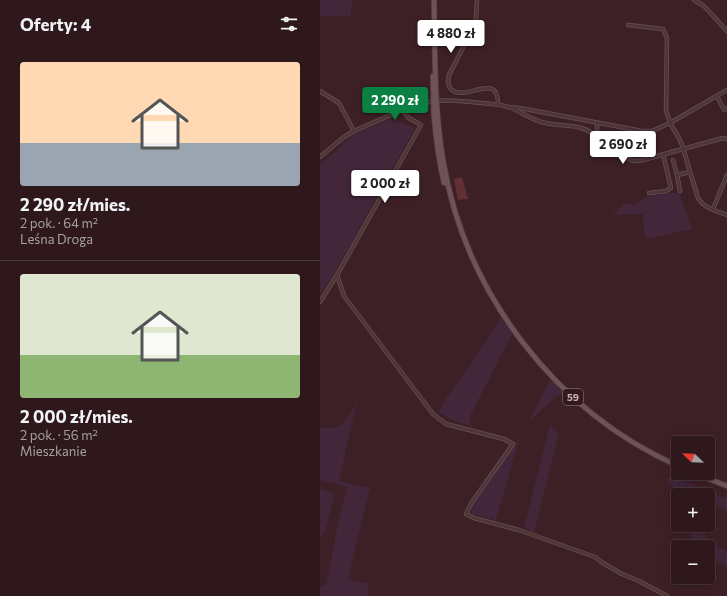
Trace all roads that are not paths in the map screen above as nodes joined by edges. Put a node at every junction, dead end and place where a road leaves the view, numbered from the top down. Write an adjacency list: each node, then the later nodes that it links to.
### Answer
1 (431, 0): 10 (main road, 59)
2 (434, 0): 10 (main road, 59)
3 (477, 0): 11 (street)
4 (694, 0): 6 (street)
5 (628, 25): 17 (street)
6 (727, 32)
7 (727, 90): 9 (street)
8 (320, 92): 18 (street)
9 (717, 96): 13 (street); 17 (street)
10 (435, 100): 11 (street); 14 (street); 34 (main road, 59)
11 (498, 105): 12 (street)
12 (507, 107): 16 (street); 19 (street)
13 (726, 109): 15 (street)
14 (402, 110): 18 (street); 32 (street)
15 (727, 113)
16 (597, 123): 17 (street); 22 (street)
17 (670, 123): 21 (street)
18 (354, 131): 23 (street)
19 (593, 134)
20 (727, 139): 21 (street)
21 (683, 149): 22 (street); 25 (street)
22 (663, 154): 29 (street)
23 (320, 158)
24 (673, 160): 26 (street)
25 (690, 172): 26 (street); 30 (street)
26 (677, 175): 28 (street)
27 (727, 175): 30 (street)
28 (680, 191)
29 (650, 193)
30 (713, 209): 31 (street)
31 (727, 215)
32 (337, 275): 33 (street); 37 (street)
33 (320, 302)
34 (671, 463)
35 (711, 480): 36 (main road)
36 (727, 486)
37 (667, 596)

